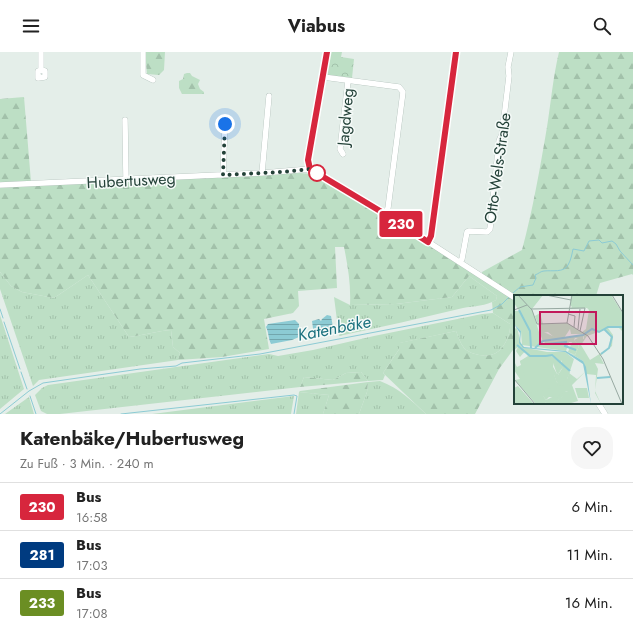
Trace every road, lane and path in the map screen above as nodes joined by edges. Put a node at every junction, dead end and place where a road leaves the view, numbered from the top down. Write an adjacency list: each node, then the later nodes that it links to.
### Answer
1 (41, 52): 6 (street)
2 (143, 52): 8 (street)
3 (327, 52): 7 (street)
4 (456, 52): 20 (street)
5 (511, 52): 21 (street, Otto-Wels-Straße)
6 (41, 70)
7 (323, 77): 9 (street); 14 (street)
8 (153, 80)
9 (348, 81): 13 (street, Jagdweg); 19 (street)
10 (269, 96): 15 (street)
11 (125, 120): 17 (street)
12 (225, 124): 16 (street)
13 (342, 154)
14 (310, 169): 15 (street, Hubertusweg); 19 (street)
15 (262, 173): 16 (street, Hubertusweg)
16 (223, 175): 17 (street, Hubertusweg)
17 (126, 180): 18 (street, Hubertusweg)
18 (0, 185)
19 (385, 214): 20 (street)
20 (428, 242): 21 (street)
21 (460, 262): 22 (street)
22 (514, 298)
23 (599, 404): 24 (street)
24 (605, 414)

